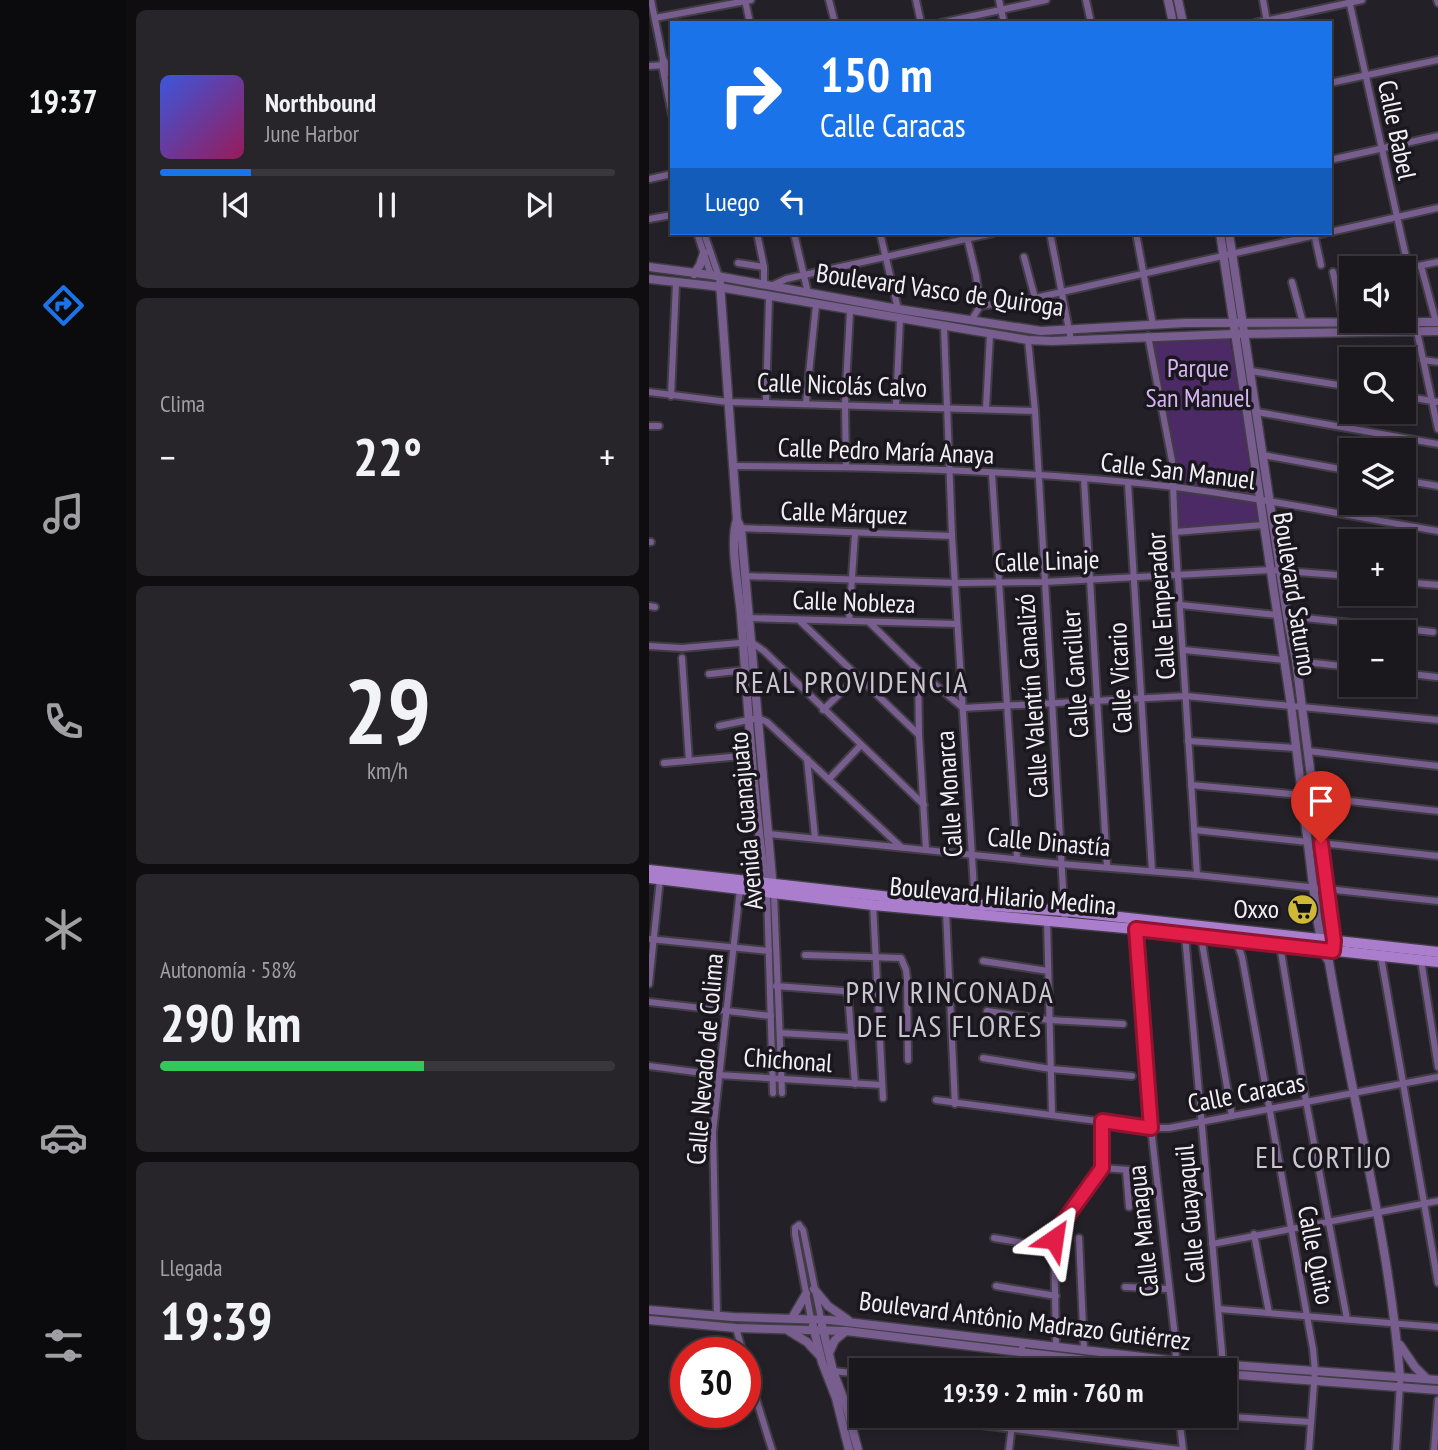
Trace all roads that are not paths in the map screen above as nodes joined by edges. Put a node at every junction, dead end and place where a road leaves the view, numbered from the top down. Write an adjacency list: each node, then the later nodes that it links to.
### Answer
1 (651, 0): 16 (street)
2 (701, 0): 14 (street)
3 (747, 0): 14 (street); 17 (street)
4 (829, 0): 18 (street)
5 (916, 0): 19 (street)
6 (999, 0): 15 (street)
7 (1046, 0): 15 (street)
8 (1086, 0): 22 (street)
9 (1168, 0): 23 (street)
10 (1178, 0): 24 (street)
11 (1263, 0): 25 (street)
12 (1362, 0): 13 (street)
13 (1349, 1): 26 (street); 30 (street, Calle Babel)
14 (703, 9): 16 (street)
15 (1001, 9): 20 (street); 21 (street)
16 (655, 18): 28 (street)
17 (750, 21)
18 (834, 21)
19 (921, 21)
20 (950, 21)
21 (1004, 21)
22 (1091, 21)
23 (1173, 21)
24 (1183, 21)
25 (1267, 21)
26 (1271, 21)
27 (1438, 60): 30 (street)
28 (664, 63): 29 (street); 31 (street); 33 (street)
29 (649, 66)
30 (1366, 75): 32 (street); 35 (street, Calle Babel)
31 (670, 76)
32 (1332, 83)
33 (670, 101)
34 (1438, 136): 35 (street)
35 (1382, 149): 36 (street); 41 (street, Calle Babel)
36 (1332, 160)
37 (670, 174): 38 (street)
38 (649, 179)
39 (1438, 208): 41 (street)
40 (670, 215): 42 (street)
41 (1397, 218): 43 (street); 63 (street, Calle Babel)
42 (649, 219)
43 (1332, 231)
44 (698, 235): 56 (street, Avenida Guanajuato)
45 (705, 235): 70 (street, Avenida Guanajuato)
46 (757, 235): 65 (street)
47 (794, 235): 69 (street)
48 (880, 235): 58 (street)
49 (966, 235): 58 (street); 82 (street)
50 (1050, 235): 76 (street)
51 (1136, 235): 68 (street)
52 (1221, 235): 57 (street, Boulevard Saturno)
53 (1229, 235): 57 (street, Boulevard Saturno)
54 (1310, 235): 57 (street)
55 (1314, 235): 62 (street)
56 (704, 253): 67 (street); 70 (street, Avenida Guanajuato)
57 (1229, 253): 68 (street); 87 (street, Boulevard Saturno); 88 (street, Boulevard Saturno)
58 (885, 257): 69 (street); 83 (street)
59 (1024, 257): 79 (street)
60 (1438, 262): 63 (street)
61 (738, 264): 65 (street)
62 (1321, 265)
63 (1421, 266): 92 (street)
64 (649, 267): 67 (street, Boulevard Vasco de Quiroga)
65 (764, 267): 74 (street)
66 (1333, 272): 80 (street)
67 (693, 274): 70 (street, Boulevard Vasco de Quiroga)
68 (1144, 274): 76 (street); 91 (street)
69 (804, 275): 74 (street); 77 (street)
70 (715, 276): 74 (street, Boulevard Vasco de Quiroga); 75 (street, Avenida Guanajuato)
71 (649, 279): 73 (street, Boulevard Vasco de Quiroga)
72 (1292, 282): 89 (street)
73 (676, 283): 75 (street, Boulevard Vasco de Quiroga); 107 (street)
74 (767, 286): 77 (street, Boulevard Vasco de Quiroga)
75 (718, 290): 78 (street, Boulevard Vasco de Quiroga); 110 (street, Avenida Guanajuato)
76 (1063, 292): 79 (street); 95 (street)
77 (808, 293): 83 (street, Boulevard Vasco de Quiroga)
78 (769, 297): 81 (street, Boulevard Vasco de Quiroga); 111 (street)
79 (1035, 298): 82 (street)
80 (1339, 300)
81 (816, 305): 84 (street, Boulevard Vasco de Quiroga); 112 (street)
82 (980, 306): 86 (street)
83 (898, 309): 86 (street, Boulevard Vasco de Quiroga)
84 (850, 311): 85 (street, Boulevard Vasco de Quiroga); 113 (street)
85 (900, 320): 93 (street, Boulevard Vasco de Quiroga); 114 (street)
86 (971, 321): 95 (street, Boulevard Vasco de Quiroga)
87 (1233, 323): 88 (street, Boulevard Vasco de Quiroga); 91 (street, Boulevard Vasco de Quiroga); 98 (street, Boulevard Saturno)
88 (1243, 323): 89 (street, Boulevard Vasco de Quiroga); 98 (street, Boulevard Saturno)
89 (1303, 323): 90 (street, Boulevard Vasco de Quiroga)
90 (1339, 323)
91 (1153, 325): 95 (street, Boulevard Vasco de Quiroga)
92 (1437, 325): 94 (street, Boulevard Vasco de Quiroga)
93 (944, 327): 97 (street, Boulevard Vasco de Quiroga); 115 (street, Calle Monarca)
94 (1416, 327): 102 (street)
95 (1070, 330): 101 (street)
96 (1339, 330): 98 (street, Boulevard Vasco de Quiroga)
97 (990, 334): 100 (street, Boulevard Vasco de Quiroga); 116 (street)
98 (1239, 334): 99 (street, Boulevard Vasco de Quiroga); 104 (street, Boulevard Saturno); 135 (street, Boulevard Saturno)
99 (1148, 336): 101 (street, Boulevard Vasco de Quiroga); 134 (street, Calle Emperador)
100 (1028, 340): 101 (street, Boulevard Vasco de Quiroga); 117 (street, Calle Valentín Canalizó)
101 (1071, 340)
102 (1423, 360): 103 (street); 109 (street)
103 (1438, 362)
104 (1251, 371): 105 (street); 118 (street, Boulevard Saturno)
105 (1339, 385)
106 (649, 392): 107 (street, Calle Nicolás Calvo)
107 (671, 396): 110 (street, Calle Nicolás Calvo)
108 (1416, 398): 109 (street)
109 (1435, 401): 121 (street)
110 (728, 402): 111 (street, Calle Nicolás Calvo); 124 (street, Avenida Guanajuato)
111 (766, 402): 112 (street, Calle Nicolás Calvo)
112 (806, 403): 113 (street, Calle Nicolás Calvo)
113 (845, 404): 114 (street, Calle Nicolás Calvo); 125 (street)
114 (896, 405): 115 (street, Calle Nicolás Calvo)
115 (946, 407): 116 (street, Calle Nicolás Calvo); 127 (street, Calle Monarca)
116 (986, 409): 117 (street, Calle Nicolás Calvo)
117 (1035, 411): 129 (street, Calle Valentín Canalizó)
118 (1257, 412): 122 (street); 123 (street, Boulevard Saturno)
119 (649, 426): 120 (street)
120 (658, 426)
121 (1438, 429)
122 (1438, 444)
123 (1263, 456): 126 (street); 136 (street, Boulevard Saturno)
124 (734, 466): 125 (street, Calle Pedro María Anaya); 137 (street, Avenida Guanajuato)
125 (846, 467): 127 (street, Calle Pedro María Anaya)
126 (1339, 469)
127 (949, 471): 128 (street, Calle Pedro María Anaya); 142 (street, Calle Monarca)
128 (992, 474): 129 (street, Calle Pedro María Anaya); 153 (street)
129 (1037, 475): 130 (street, Calle San Manuel); 151 (street, Calle Valentín Canalizó)
130 (1084, 479): 132 (street, Calle San Manuel); 150 (street, Calle Canciller)
131 (1416, 482): 133 (street)
132 (1128, 484): 134 (street, Calle San Manuel); 148 (street, Calle Vicario)
133 (1438, 486)
134 (1174, 487): 135 (street, Calle San Manuel); 140 (street, Calle Emperador)
135 (1259, 499): 136 (street, Calle San Manuel); 138 (street, Boulevard Saturno)
136 (1271, 502): 139 (street, Calle San Manuel); 144 (street, Boulevard Saturno)
137 (737, 525): 141 (street, Calle Márquez); 147 (street, Avenida Guanajuato); 165 (street, Avenida Guanajuato)
138 (1263, 525): 140 (street); 143 (street, Boulevard Saturno)
139 (1438, 531)
140 (1175, 532): 145 (street, Calle Emperador)
141 (855, 534): 142 (street, Calle Márquez); 149 (street)
142 (952, 536): 152 (street, Calle Monarca)
143 (1270, 570): 144 (street, Calle Linaje); 145 (street, Calle Linaje); 157 (street, Boulevard Saturno)
144 (1280, 570): 146 (street, Calle Linaje); 158 (street, Boulevard Saturno)
145 (1178, 575): 148 (street, Calle Linaje); 156 (street, Calle Emperador)
146 (1339, 575)
147 (745, 576): 149 (street, Calle Linaje); 159 (street, Avenida Guanajuato)
148 (1134, 578): 150 (street, Calle Linaje); 179 (street, Calle Vicario)
149 (851, 579): 152 (street, Calle Linaje); 161 (street)
150 (1089, 580): 151 (street, Calle Linaje); 180 (street, Calle Canciller)
151 (1044, 582): 153 (street, Calle Linaje); 181 (street, Calle Valentín Canalizó)
152 (955, 583): 153 (street, Calle Linaje); 163 (street, Calle Monarca)
153 (999, 583): 183 (street)
154 (1416, 583): 155 (street)
155 (1438, 585)
156 (1181, 605): 157 (street); 167 (street, Calle Emperador)
157 (1277, 615): 169 (street, Boulevard Saturno)
158 (1287, 617): 164 (street); 170 (street, Boulevard Saturno)
159 (749, 618): 160 (street, Calle Nobleza); 165 (street, Avenida Guanajuato)
160 (799, 620): 161 (street, Calle Nobleza); 176 (street)
161 (849, 621): 162 (street, Calle Nobleza)
162 (870, 623): 163 (street, Calle Nobleza); 173 (street)
163 (957, 624): 185 (street, Calle Monarca)
164 (1433, 632)
165 (747, 642): 166 (street); 172 (street, Avenida Guanajuato); 186 (street); 187 (street, Avenida Guanajuato)
166 (649, 646)
167 (1184, 650): 169 (street); 178 (street, Calle Emperador)
168 (682, 658): 197 (street)
169 (1284, 660): 182 (street, Boulevard Saturno)
170 (1296, 661): 171 (street); 184 (street, Boulevard Saturno)
171 (1339, 666)
172 (746, 670): 174 (street); 187 (street, Avenida Guanajuato)
173 (918, 670): 185 (street); 190 (street)
174 (709, 674)
175 (1416, 675): 177 (street)
176 (857, 677): 186 (street); 190 (street)
177 (1436, 677)
178 (1186, 696): 179 (street); 182 (street); 191 (street, Calle Emperador)
179 (1140, 697): 180 (street); 219 (street, Calle Vicario)
180 (1096, 701): 181 (street); 217 (street, Calle Canciller)
181 (1052, 703): 183 (street); 216 (street, Calle Valentín Canalizó)
182 (1291, 705): 184 (street); 193 (street, Boulevard Saturno)
183 (1007, 706): 185 (street); 215 (street)
184 (1302, 707): 188 (street); 194 (street, Boulevard Saturno)
185 (963, 708): 213 (street, Calle Monarca)
186 (823, 710): 192 (street)
187 (754, 719): 189 (street); 195 (street, Avenida Guanajuato); 196 (street)
188 (1438, 720)
189 (719, 726)
190 (919, 735): 204 (street)
191 (1188, 741): 193 (street); 201 (street, Calle Emperador)
192 (861, 745): 200 (street); 204 (street)
193 (1295, 748): 202 (street, Boulevard Saturno)
194 (1308, 751): 199 (street); 203 (street, Boulevard Saturno)
195 (756, 755): 197 (street); 207 (street, Avenida Guanajuato); 223 (street, Avenida Guanajuato)
196 (807, 758): 200 (street); 208 (street)
197 (689, 761): 198 (street)
198 (664, 763)
199 (1438, 766)
200 (830, 778): 211 (street)
201 (1191, 785): 202 (street); 206 (street, Calle Emperador)
202 (1302, 795): 209 (street, Boulevard Saturno)
203 (1315, 797): 205 (street); 210 (street, Boulevard Saturno)
204 (924, 805): 212 (street)
205 (1438, 811)
206 (1194, 830): 209 (street); 220 (street, Calle Emperador)
207 (769, 834): 208 (street, Calle Dinastía); 223 (street, Avenida Guanajuato)
208 (815, 837): 211 (street, Calle Dinastía)
209 (1308, 842): 222 (street, Boulevard Saturno)
210 (1321, 843): 214 (street); 225 (street, Boulevard Saturno)
211 (901, 846): 212 (street, Calle Dinastía)
212 (926, 849): 213 (street, Calle Dinastía)
213 (972, 854): 215 (street, Calle Dinastía); 228 (street, Calle Monarca)
214 (1438, 856)
215 (1017, 858): 216 (street, Calle Dinastía)
216 (1061, 864): 217 (street, Calle Dinastía); 229 (street, Calle Valentín Canalizó)
217 (1107, 866): 219 (street, Calle Dinastía)
218 (649, 870): 223 (main road, Boulevard Hilario Medina)
219 (1152, 871): 220 (street, Calle Dinastía)
220 (1197, 875): 222 (street, Calle Dinastía)
221 (655, 879): 224 (main road, Boulevard Hilario Medina); 236 (street)
222 (1314, 887): 225 (street, Calle Dinastía); 239 (street, Boulevard Saturno)
223 (770, 888): 224 (main road, Boulevard Hilario Medina); 226 (main road, Boulevard Hilario Medina); 241 (street, Avenida Guanajuato); 251 (street, Avenida Guanajuato)
224 (740, 889): 240 (street, Calle Nevado de Colima)
225 (1326, 889): 227 (street, Calle Dinastía); 239 (street, Boulevard Saturno)
226 (873, 900): 228 (main road, Boulevard Hilario Medina); 230 (main road, Boulevard Hilario Medina); 245 (street)
227 (1438, 901)
228 (975, 905): 229 (main road, Boulevard Hilario Medina)
229 (1065, 911): 232 (street, Calle Valentín Canalizó); 239 (main road, Boulevard Hilario Medina)
230 (946, 912): 231 (main road, Boulevard Hilario Medina); 279 (street)
231 (1047, 921): 232 (main road, Boulevard Hilario Medina); 249 (street)
232 (1065, 923): 233 (main road, Boulevard Hilario Medina)
233 (1136, 929): 234 (main road, Boulevard Hilario Medina); 285 (street, Calle Managua)
234 (1185, 935): 235 (main road, Boulevard Hilario Medina); 284 (street, Calle Guayaquil)
235 (1201, 937): 237 (main road, Boulevard Hilario Medina); 282 (street)
236 (651, 939): 240 (street); 250 (street)
237 (1236, 940): 238 (main road, Boulevard Hilario Medina); 280 (street, Calle Quito)
238 (1280, 946): 239 (main road, Boulevard Hilario Medina); 278 (street)
239 (1328, 946): 242 (main road, Boulevard Hilario Medina); 244 (main road, Boulevard Hilario Medina); 273 (street, Boulevard Saturno)
240 (735, 947): 241 (street); 254 (street, Calle Nevado de Colima)
241 (769, 951): 251 (street, Avenida Guanajuato)
242 (1438, 952)
243 (805, 955): 245 (street)
244 (1381, 957): 246 (main road, Boulevard Hilario Medina); 271 (street)
245 (875, 959): 261 (street); 272 (street)
246 (1421, 960): 248 (main road, Boulevard Hilario Medina); 263 (street)
247 (983, 961): 249 (street)
248 (1438, 962)
249 (1048, 971): 256 (street)
250 (649, 984)
251 (774, 986): 255 (street, Avenida Guanajuato); 258 (street, Avenida Guanajuato); 259 (street)
252 (649, 1002): 254 (street)
253 (987, 1011): 256 (street)
254 (726, 1012): 255 (street); 265 (street, Calle Nevado de Colima)
255 (771, 1016): 268 (street, Avenida Guanajuato)
256 (1049, 1020): 257 (street); 264 (street)
257 (1123, 1024)
258 (780, 1033): 259 (street); 269 (street, Avenida Guanajuato)
259 (852, 1037): 270 (street)
260 (983, 1058): 264 (street)
261 (907, 1059)
262 (649, 1066): 265 (street, Chichonal)
263 (1438, 1067)
264 (1051, 1069): 266 (street); 281 (street)
265 (718, 1074): 268 (street, Chichonal); 310 (street, Calle Nevado de Colima)
266 (1132, 1076)
267 (1438, 1077): 271 (street, Calle Caracas)
268 (773, 1078): 269 (street, Chichonal); 274 (street, Avenida Guanajuato)
269 (782, 1079): 270 (street, Chichonal); 275 (street, Avenida Guanajuato)
270 (855, 1084): 272 (street, Chichonal)
271 (1402, 1084): 273 (street, Calle Caracas); 290 (street)
272 (882, 1085): 276 (street)
273 (1353, 1092): 278 (street, Calle Caracas); 292 (street, Boulevard Saturno)
274 (773, 1093)
275 (782, 1093)
276 (882, 1098)
277 (936, 1100): 279 (street, Calle Caracas)
278 (1306, 1101): 280 (street, Calle Caracas); 293 (street)
279 (955, 1104): 281 (street, Calle Caracas)
280 (1268, 1108): 282 (street, Calle Caracas); 294 (street, Calle Quito)
281 (1052, 1114): 283 (street, Calle Caracas)
282 (1232, 1116): 284 (street, Calle Caracas)
283 (1102, 1121): 285 (street, Calle Caracas); 286 (street)
284 (1201, 1122): 285 (street, Calle Caracas); 298 (street, Calle Guayaquil)
285 (1151, 1128): 304 (street, Calle Managua)
286 (1102, 1168): 287 (street); 299 (street)
287 (1126, 1171): 288 (street); 291 (street)
288 (1143, 1171)
289 (1438, 1201): 290 (street)
290 (1425, 1203): 292 (street); 300 (street)
291 (1129, 1207)
292 (1376, 1212): 293 (street); 318 (street, Boulevard Saturno)
293 (1328, 1222): 294 (street); 315 (street)
294 (1292, 1228): 295 (street); 312 (street, Calle Quito)
295 (1254, 1234): 298 (street); 309 (street)
296 (994, 1238): 299 (street)
297 (1079, 1238): 328 (street)
298 (1212, 1244): 307 (street, Calle Guayaquil)
299 (1053, 1248): 306 (street)
300 (1438, 1283)
301 (996, 1286): 306 (street)
302 (1125, 1287): 304 (street)
303 (814, 1289): 305 (street); 314 (street); 317 (street)
304 (1168, 1289): 333 (street, Calle Managua)
305 (806, 1294): 311 (street); 313 (street)
306 (1056, 1296): 326 (street)
307 (1219, 1309): 309 (street); 334 (street, Calle Guayaquil)
308 (649, 1310): 310 (street, Boulevard Antônio Madrazo Gutiérrez)
309 (1269, 1313): 312 (street)
310 (717, 1316): 311 (street, Boulevard Antônio Madrazo Gutiérrez)
311 (792, 1318): 313 (street, Boulevard Antônio Madrazo Gutiérrez)
312 (1308, 1318): 315 (street); 337 (street, Calle Quito)
313 (811, 1319): 314 (street, Boulevard Antônio Madrazo Gutiérrez); 322 (street)
314 (821, 1319): 317 (street, Boulevard Antônio Madrazo Gutiérrez); 322 (street)
315 (1347, 1319): 318 (street)
316 (649, 1320): 319 (street, Boulevard Antônio Madrazo Gutiérrez)
317 (851, 1322): 327 (street, Boulevard Antônio Madrazo Gutiérrez)
318 (1396, 1323): 320 (street); 325 (street, Boulevard Saturno)
319 (736, 1328): 321 (street, Boulevard Antônio Madrazo Gutiérrez); 324 (street)
320 (1438, 1328)
321 (786, 1329): 322 (street, Boulevard Antônio Madrazo Gutiérrez); 329 (street)
322 (818, 1330): 323 (street, Boulevard Antônio Madrazo Gutiérrez); 329 (street)
323 (846, 1331): 327 (street, Boulevard Antônio Madrazo Gutiérrez); 329 (street)
324 (738, 1337)
325 (1398, 1342): 340 (street, Boulevard Saturno); 341 (street)
326 (1056, 1346): 327 (street, Boulevard Antônio Madrazo Gutiérrez); 328 (street, Boulevard Antônio Madrazo Gutiérrez)
327 (1022, 1347): 330 (street); 331 (street, Boulevard Antônio Madrazo Gutiérrez)
328 (1084, 1350): 332 (street, Boulevard Antônio Madrazo Gutiérrez)
329 (825, 1356): 336 (street); 356 (street)
330 (1021, 1358)
331 (1106, 1358)
332 (1126, 1358)
333 (1175, 1358)
334 (1223, 1358)
335 (1237, 1365): 337 (street, Boulevard Antônio Madrazo Gutiérrez)
336 (833, 1371): 338 (street); 347 (street)
337 (1315, 1371): 340 (street, Boulevard Antônio Madrazo Gutiérrez); 343 (street, Calle Quito)
338 (849, 1373)
339 (1237, 1375): 343 (street)
340 (1400, 1377): 341 (street, Boulevard Antônio Madrazo Gutiérrez); 344 (street)
341 (1427, 1379): 342 (street, Boulevard Antônio Madrazo Gutiérrez)
342 (1438, 1380)
343 (1315, 1382): 344 (street); 350 (street, Calle Quito)
344 (1400, 1388): 345 (street); 361 (street)
345 (1438, 1390)
346 (1438, 1400): 354 (street)
347 (847, 1408): 357 (street)
348 (761, 1415): 355 (street)
349 (1237, 1417): 350 (street)
350 (1311, 1422): 360 (street, Calle Quito)
351 (1003, 1428): 353 (street)
352 (1180, 1428): 359 (street)
353 (1011, 1429): 358 (street); 359 (street)
354 (1437, 1436): 362 (street)
355 (772, 1450)
356 (849, 1450)
357 (858, 1450)
358 (1009, 1450)
359 (1181, 1450)
360 (1309, 1450)
361 (1396, 1450)
362 (1434, 1450)

